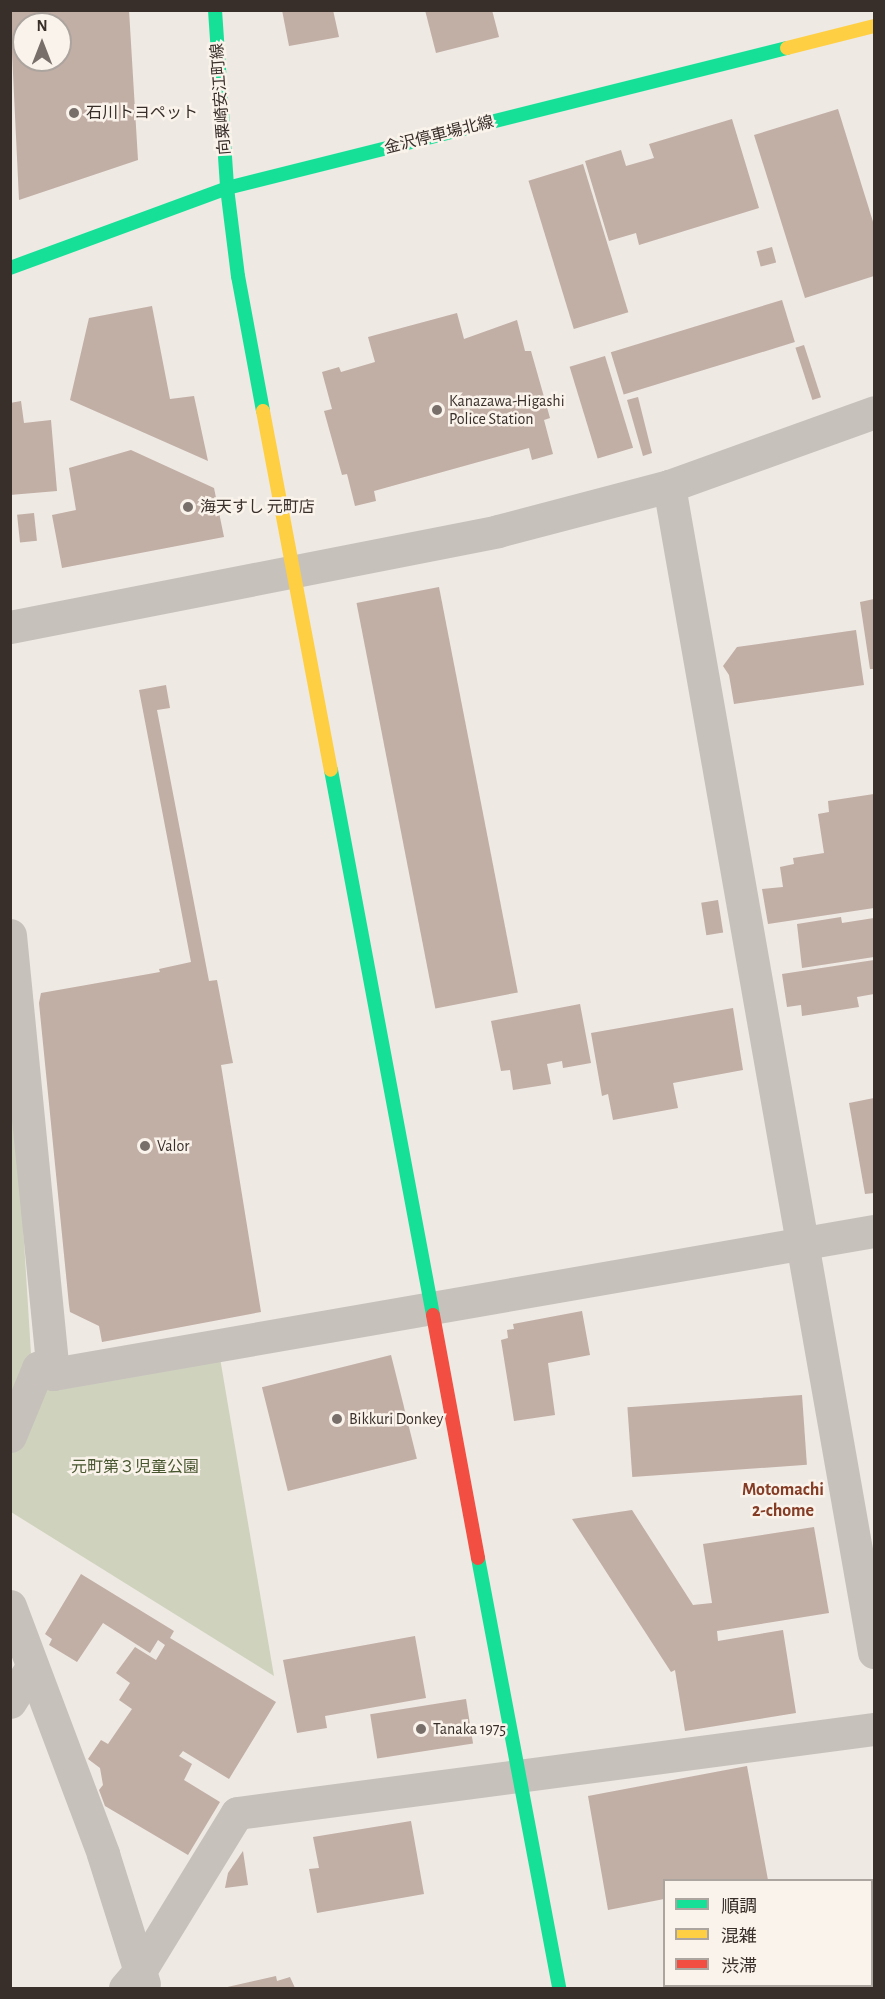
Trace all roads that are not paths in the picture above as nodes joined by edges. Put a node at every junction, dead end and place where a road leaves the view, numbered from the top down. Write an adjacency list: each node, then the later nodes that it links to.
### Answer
1 (215, 10): 3 (street, 向粟崎安江町線)
2 (874, 26): 3 (street, 金沢停車場北線)
3 (227, 188): 4 (street, 金沢停車場北線); 7 (street, 向粟崎安江町線)
4 (10, 268)
5 (874, 412): 6 (street)
6 (669, 486): 7 (street); 11 (street)
7 (291, 571): 8 (street); 12 (street, 向粟崎安江町線)
8 (10, 627)
9 (10, 935): 13 (street)
10 (874, 1231): 11 (street)
11 (802, 1243): 12 (street); 16 (street)
12 (431, 1307): 13 (street); 20 (street, 向粟崎安江町線)
13 (53, 1374): 14 (street)
14 (10, 1436)
15 (10, 1606): 17 (street)
16 (874, 1652)
17 (31, 1669): 18 (street); 21 (street)
18 (10, 1702)
19 (874, 1729): 20 (street)
20 (519, 1776): 21 (street); 22 (street, 向粟崎安江町線)
21 (137, 1983)
22 (558, 1989)

